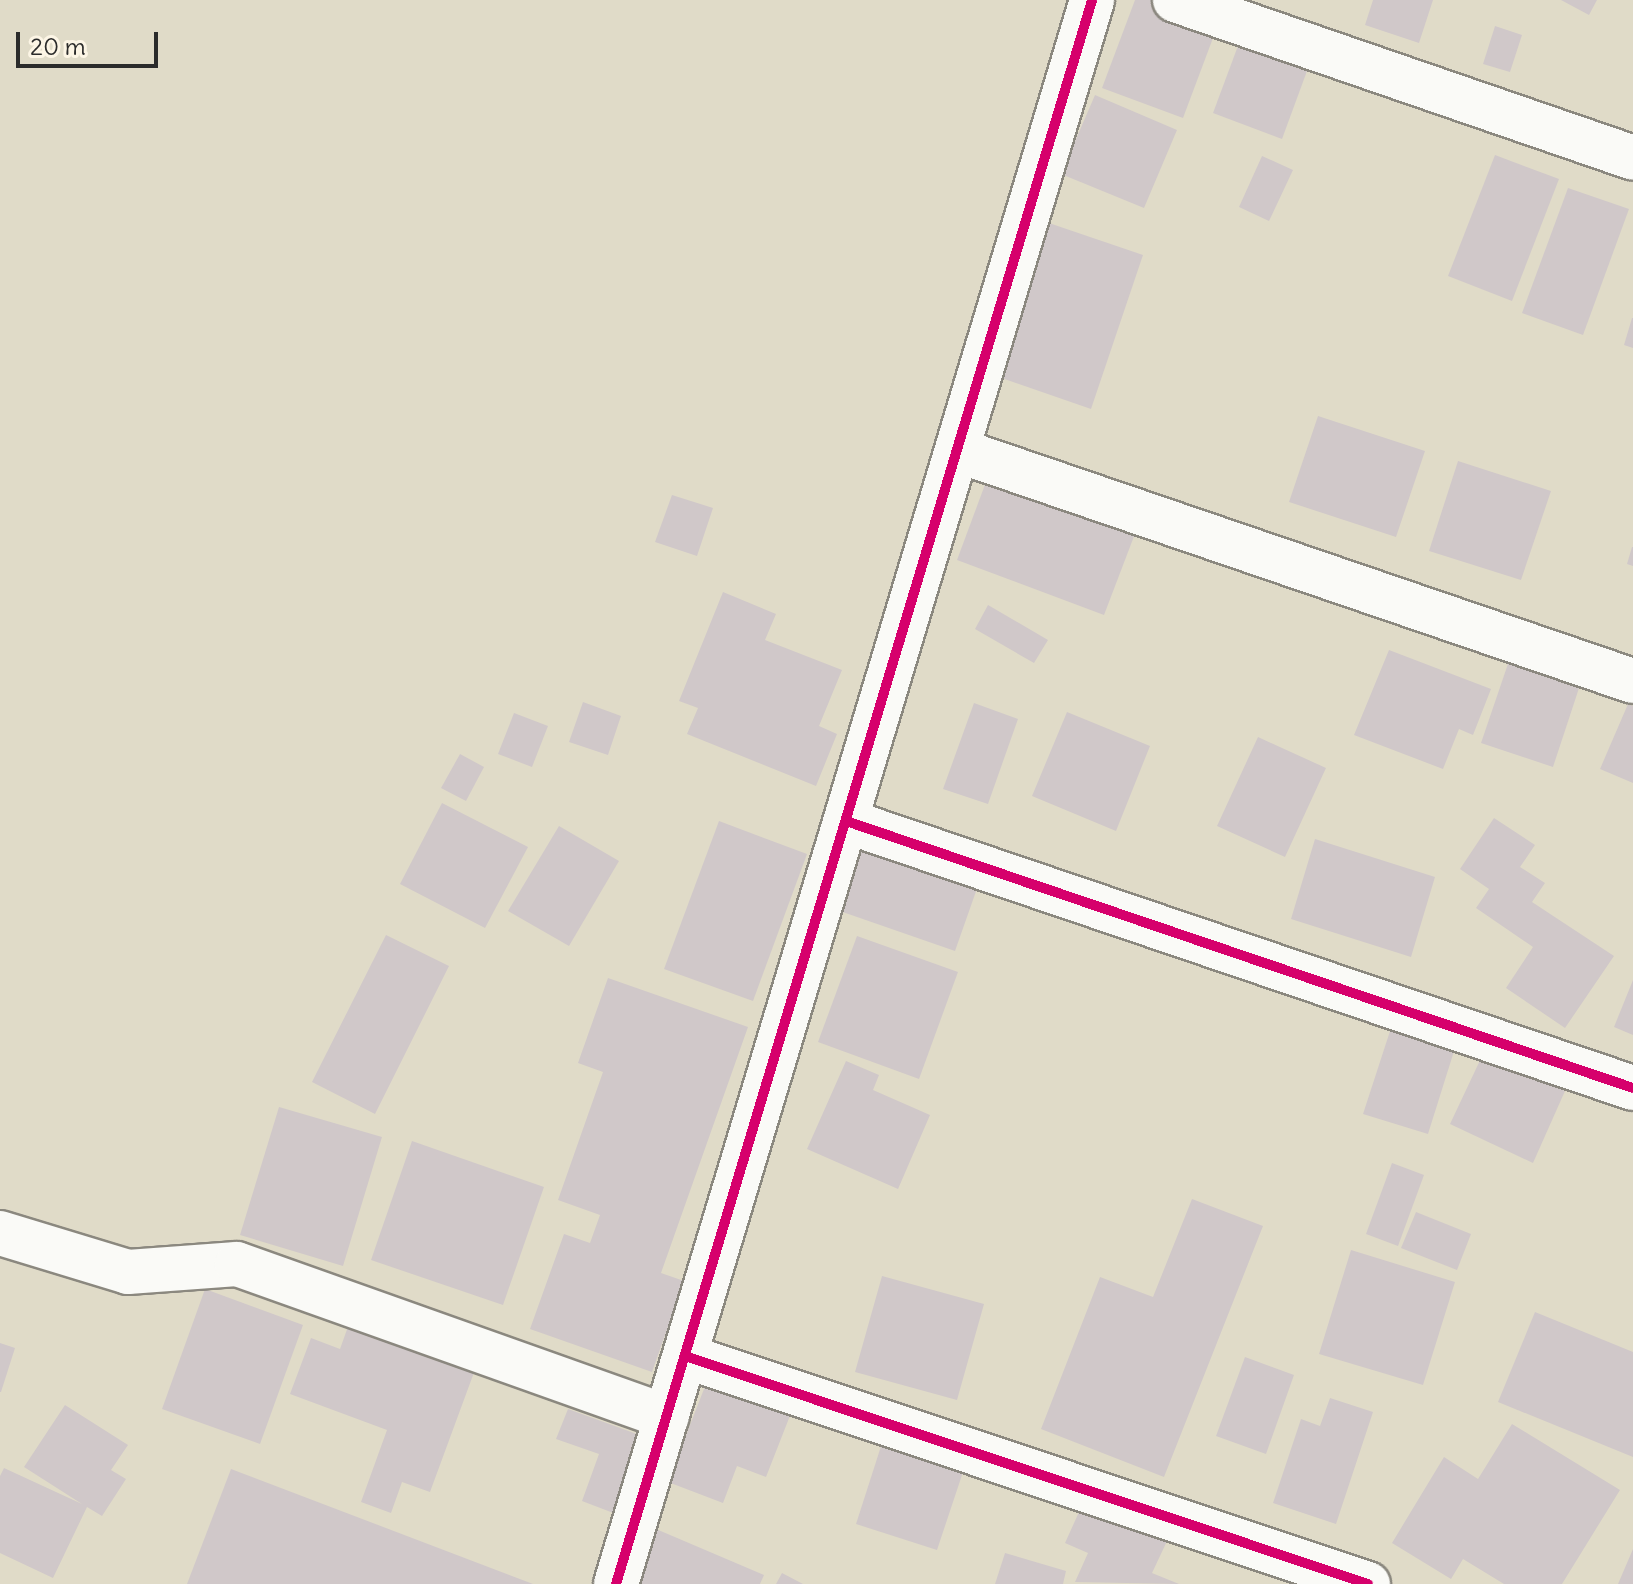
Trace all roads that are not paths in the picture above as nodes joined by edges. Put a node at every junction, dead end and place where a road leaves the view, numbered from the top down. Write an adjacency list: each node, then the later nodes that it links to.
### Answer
1 (1092, 0): 4 (street)
2 (1175, 0): 3 (street)
3 (1633, 158)
4 (957, 450): 5 (street); 6 (street)
5 (1633, 681)
6 (846, 821): 7 (street); 9 (street)
7 (1633, 1088)
8 (0, 1233): 10 (street)
9 (685, 1356): 10 (street); 12 (street)
10 (667, 1417): 11 (street)
11 (616, 1584)
12 (1368, 1584)

